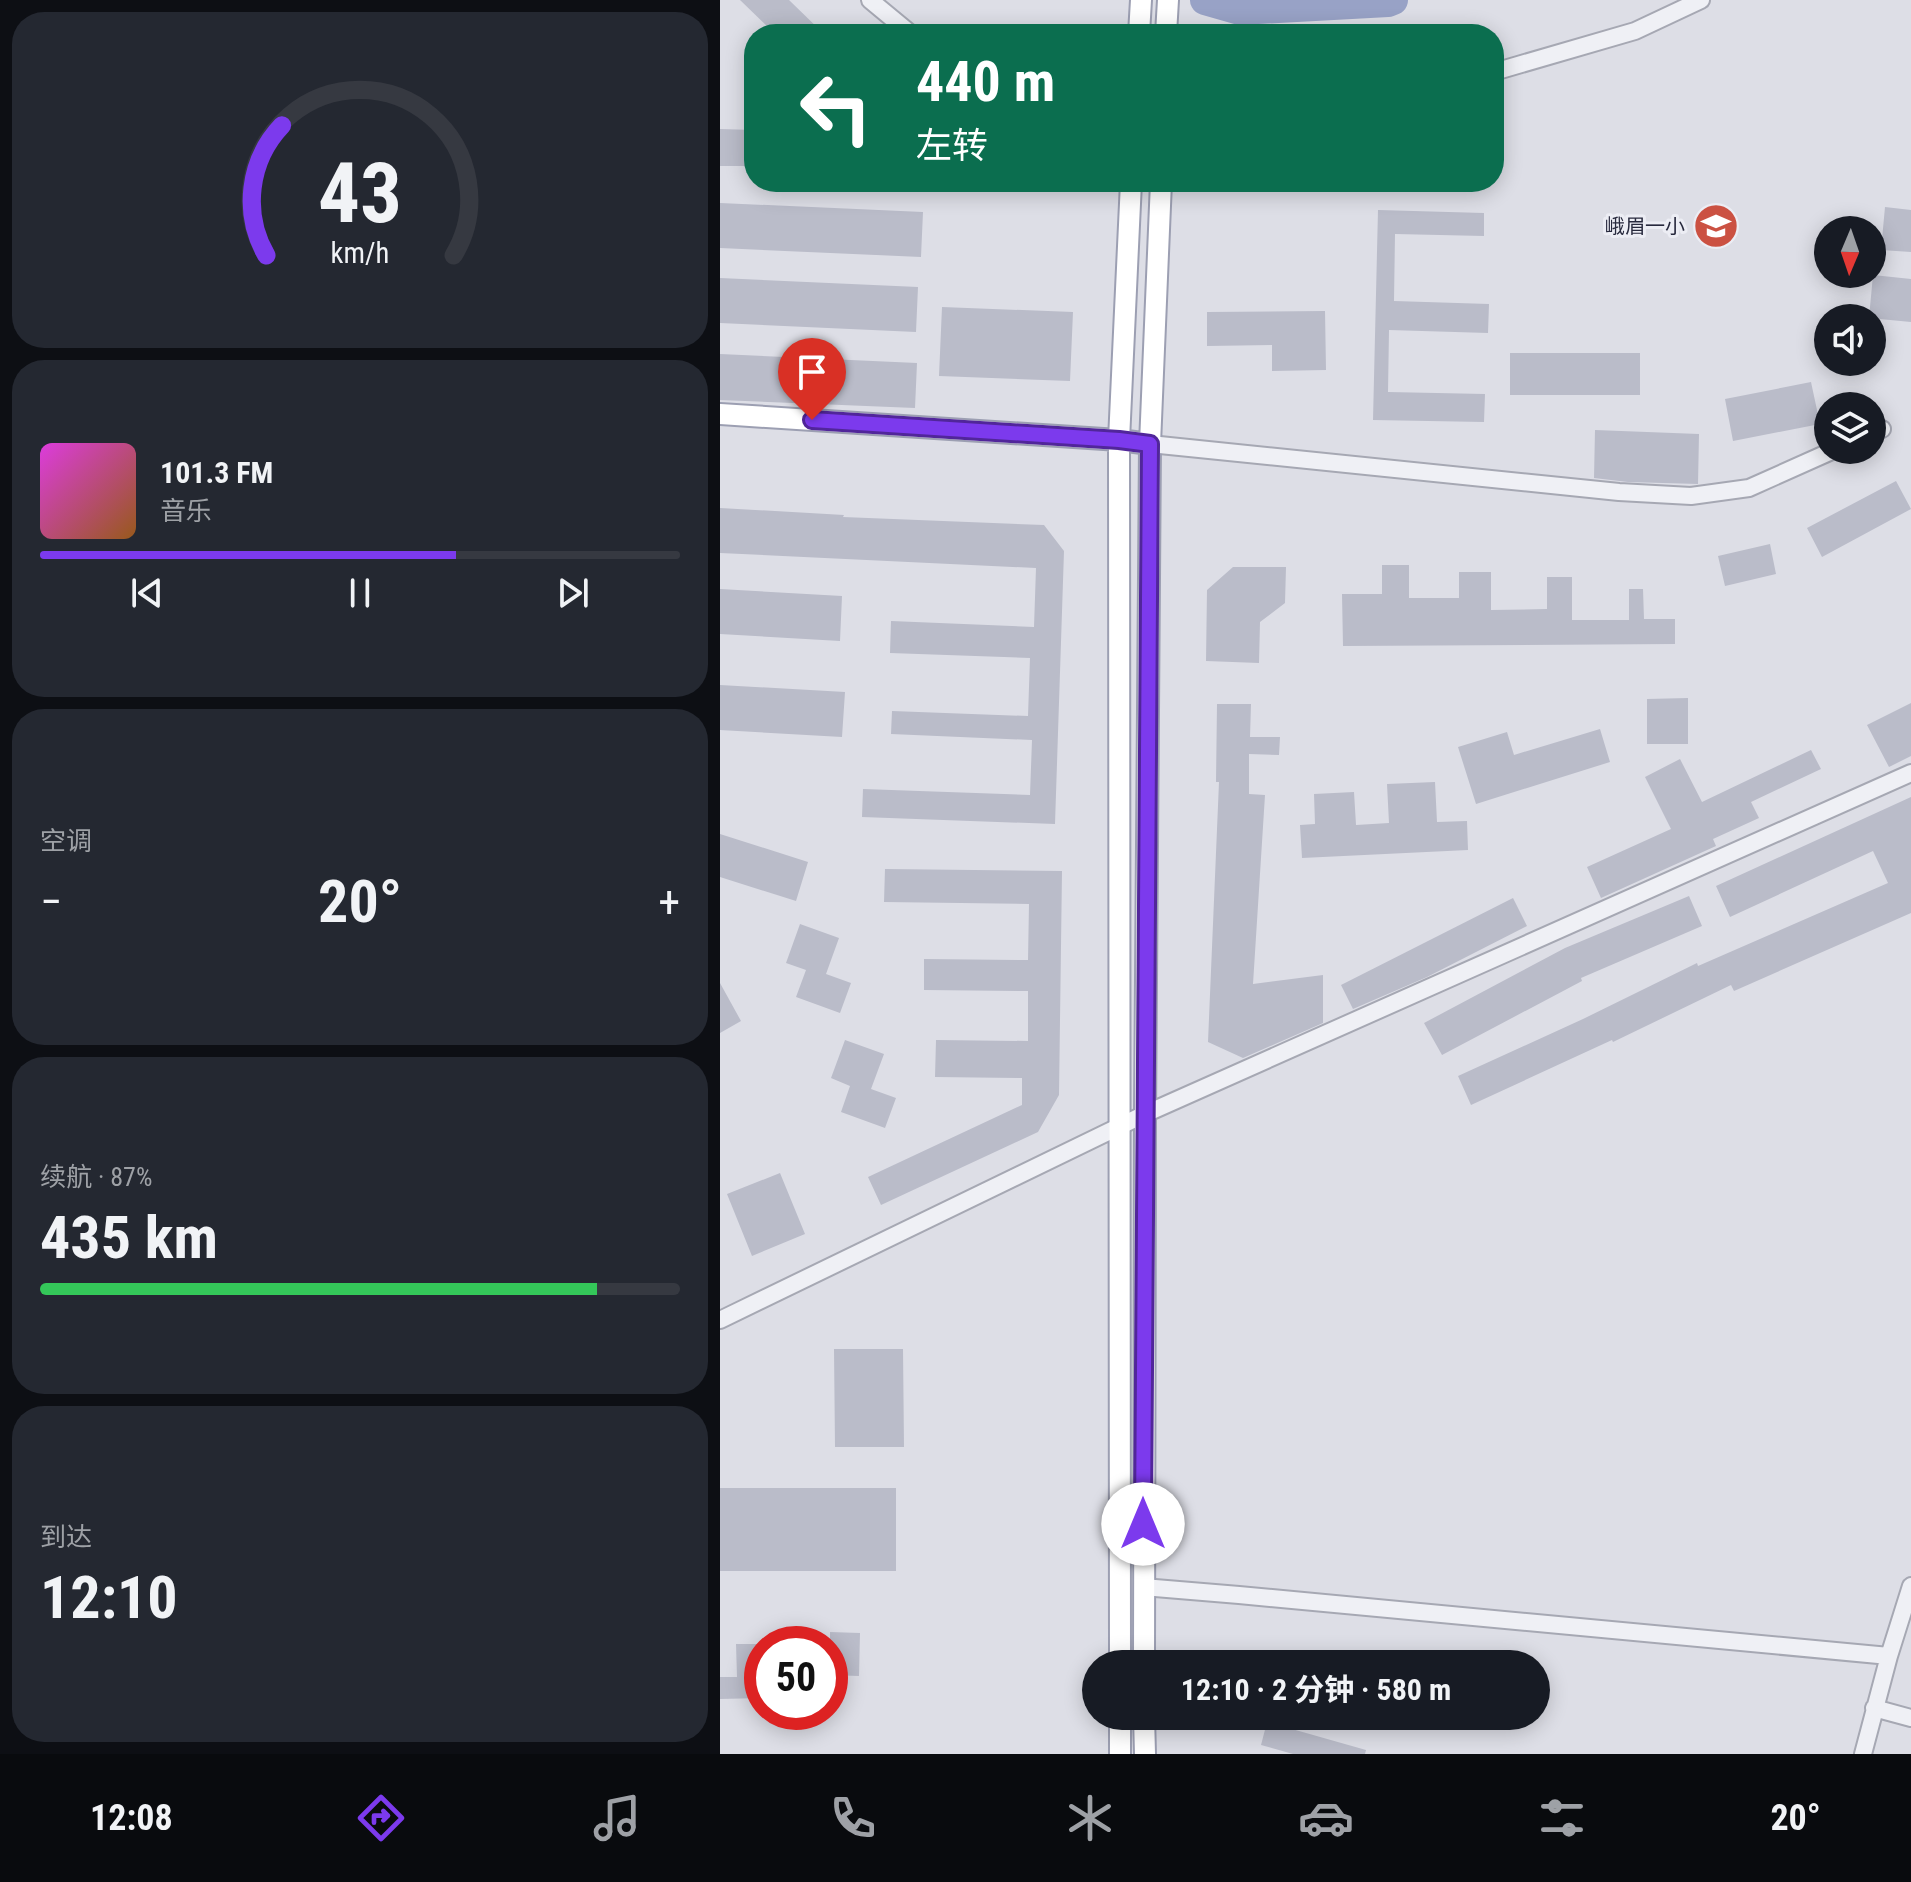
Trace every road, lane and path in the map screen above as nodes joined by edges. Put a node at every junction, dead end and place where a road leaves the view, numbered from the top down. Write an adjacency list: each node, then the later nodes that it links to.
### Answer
1 (870, 0): 5 (street)
2 (1141, 0): 6 (main road)
3 (1168, 0): 7 (main road)
4 (1701, 0): 8 (street)
5 (899, 24)
6 (1140, 24)
7 (1167, 24)
8 (1504, 69)
9 (1131, 192): 12 (main road)
10 (1161, 192): 13 (main road)
11 (720, 414): 12 (main road)
12 (1119, 440): 13 (main road); 17 (main road)
13 (1150, 444): 14 (street); 16 (main road)
14 (1814, 459)
15 (1911, 773): 16 (street)
16 (1145, 1114): 17 (street); 20 (main road)
17 (1121, 1127): 18 (street); 21 (main road)
18 (720, 1320)
19 (1911, 1586): 23 (street)
20 (1143, 1587): 22 (main road); 23 (street)
21 (1120, 1650)
22 (1144, 1650)
23 (1889, 1656): 24 (street)
24 (1874, 1708): 25 (street); 30 (street)
25 (1911, 1718)
26 (1120, 1730): 28 (main road)
27 (1144, 1730): 29 (main road)
28 (1120, 1754)
29 (1145, 1754)
30 (1863, 1754)

